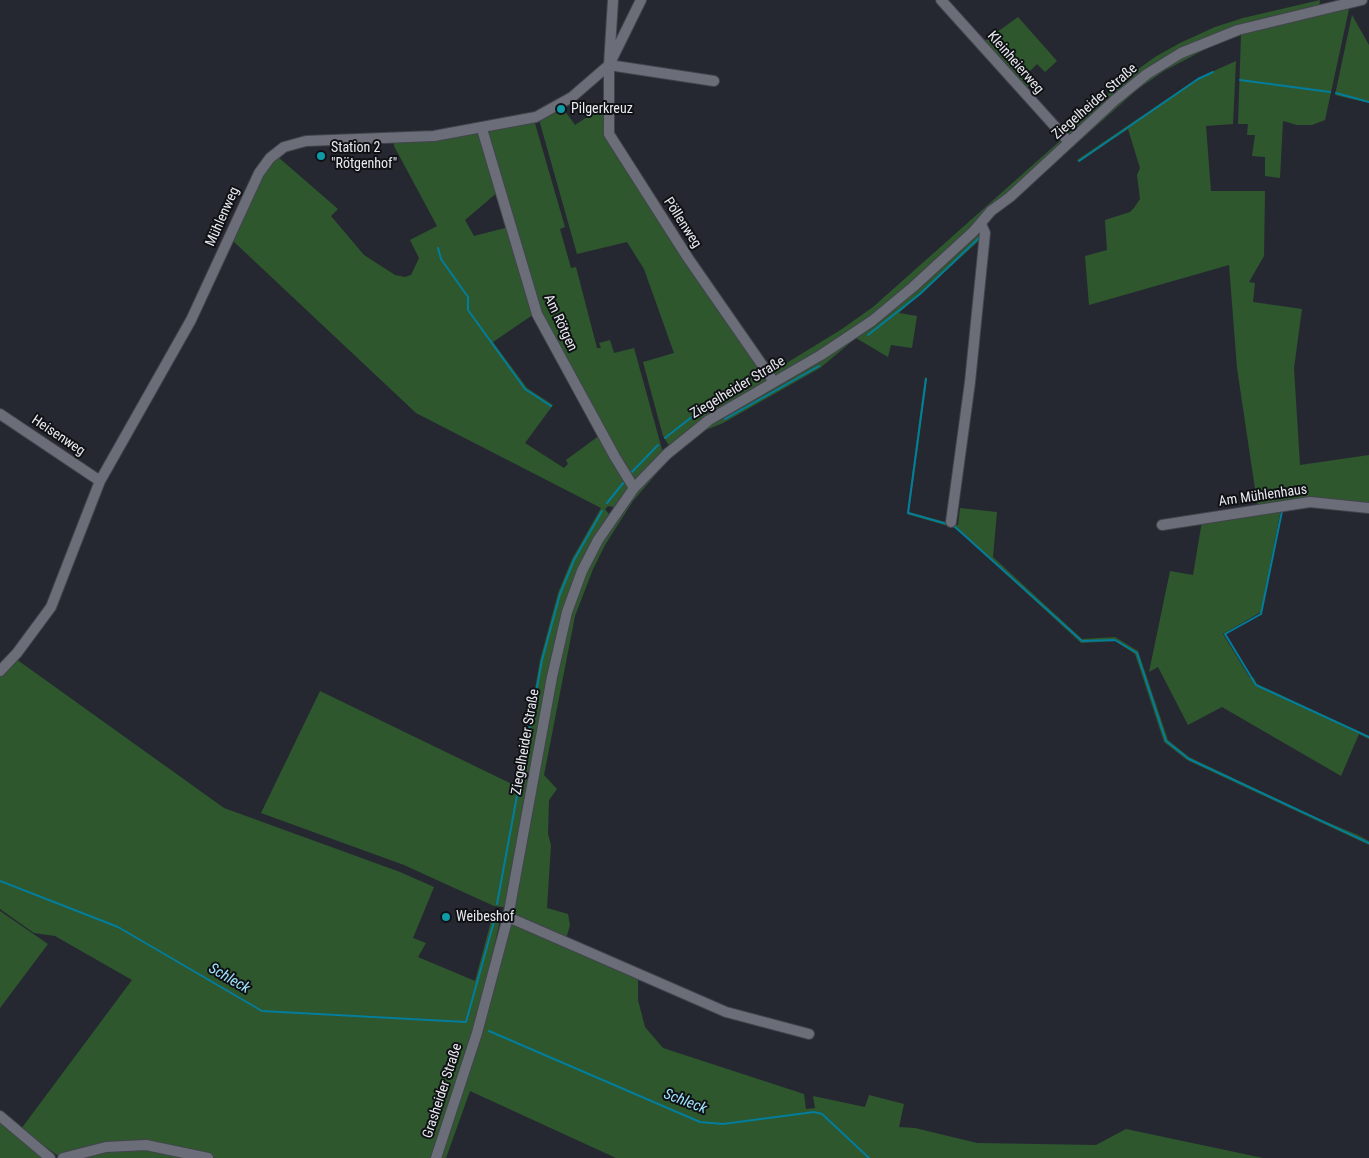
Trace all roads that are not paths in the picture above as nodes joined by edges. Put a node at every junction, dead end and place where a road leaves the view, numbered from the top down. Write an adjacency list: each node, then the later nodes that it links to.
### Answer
1 (613, 0): 6 (street, Pöllenweg)
2 (640, 0): 6 (street, Mühlenweg)
3 (941, 0): 9 (street, Kleinheierweg)
4 (1362, 0): 5 (street, Ziegelheider Straße)
5 (1322, 5): 9 (street, Ziegelheider Straße)
6 (609, 65): 7 (street); 8 (street, Mühlenweg); 11 (street, Pöllenweg)
7 (714, 81)
8 (482, 129): 13 (street, Mühlenweg); 14 (street, Am Rötgen)
9 (1069, 142): 10 (street, Ziegelheider Straße)
10 (980, 224): 11 (street, Ziegelheider Straße); 16 (street)
11 (774, 382): 14 (street, Ziegelheider Straße)
12 (0, 414): 13 (street, Heisenweg)
13 (100, 481): 18 (street, Mühlenweg)
14 (634, 488): 19 (street, Ziegelheider Straße)
15 (1369, 508): 17 (street, Am Mühlenhaus)
16 (951, 522)
17 (1162, 525)
18 (0, 671)
19 (508, 917): 20 (street, Ziegelheider Straße); 21 (street)
20 (478, 1031): 26 (street, Grasheider Straße)
21 (809, 1034)
22 (0, 1116): 23 (street)
23 (50, 1158)
24 (63, 1158): 25 (street)
25 (208, 1158)
26 (436, 1158)

